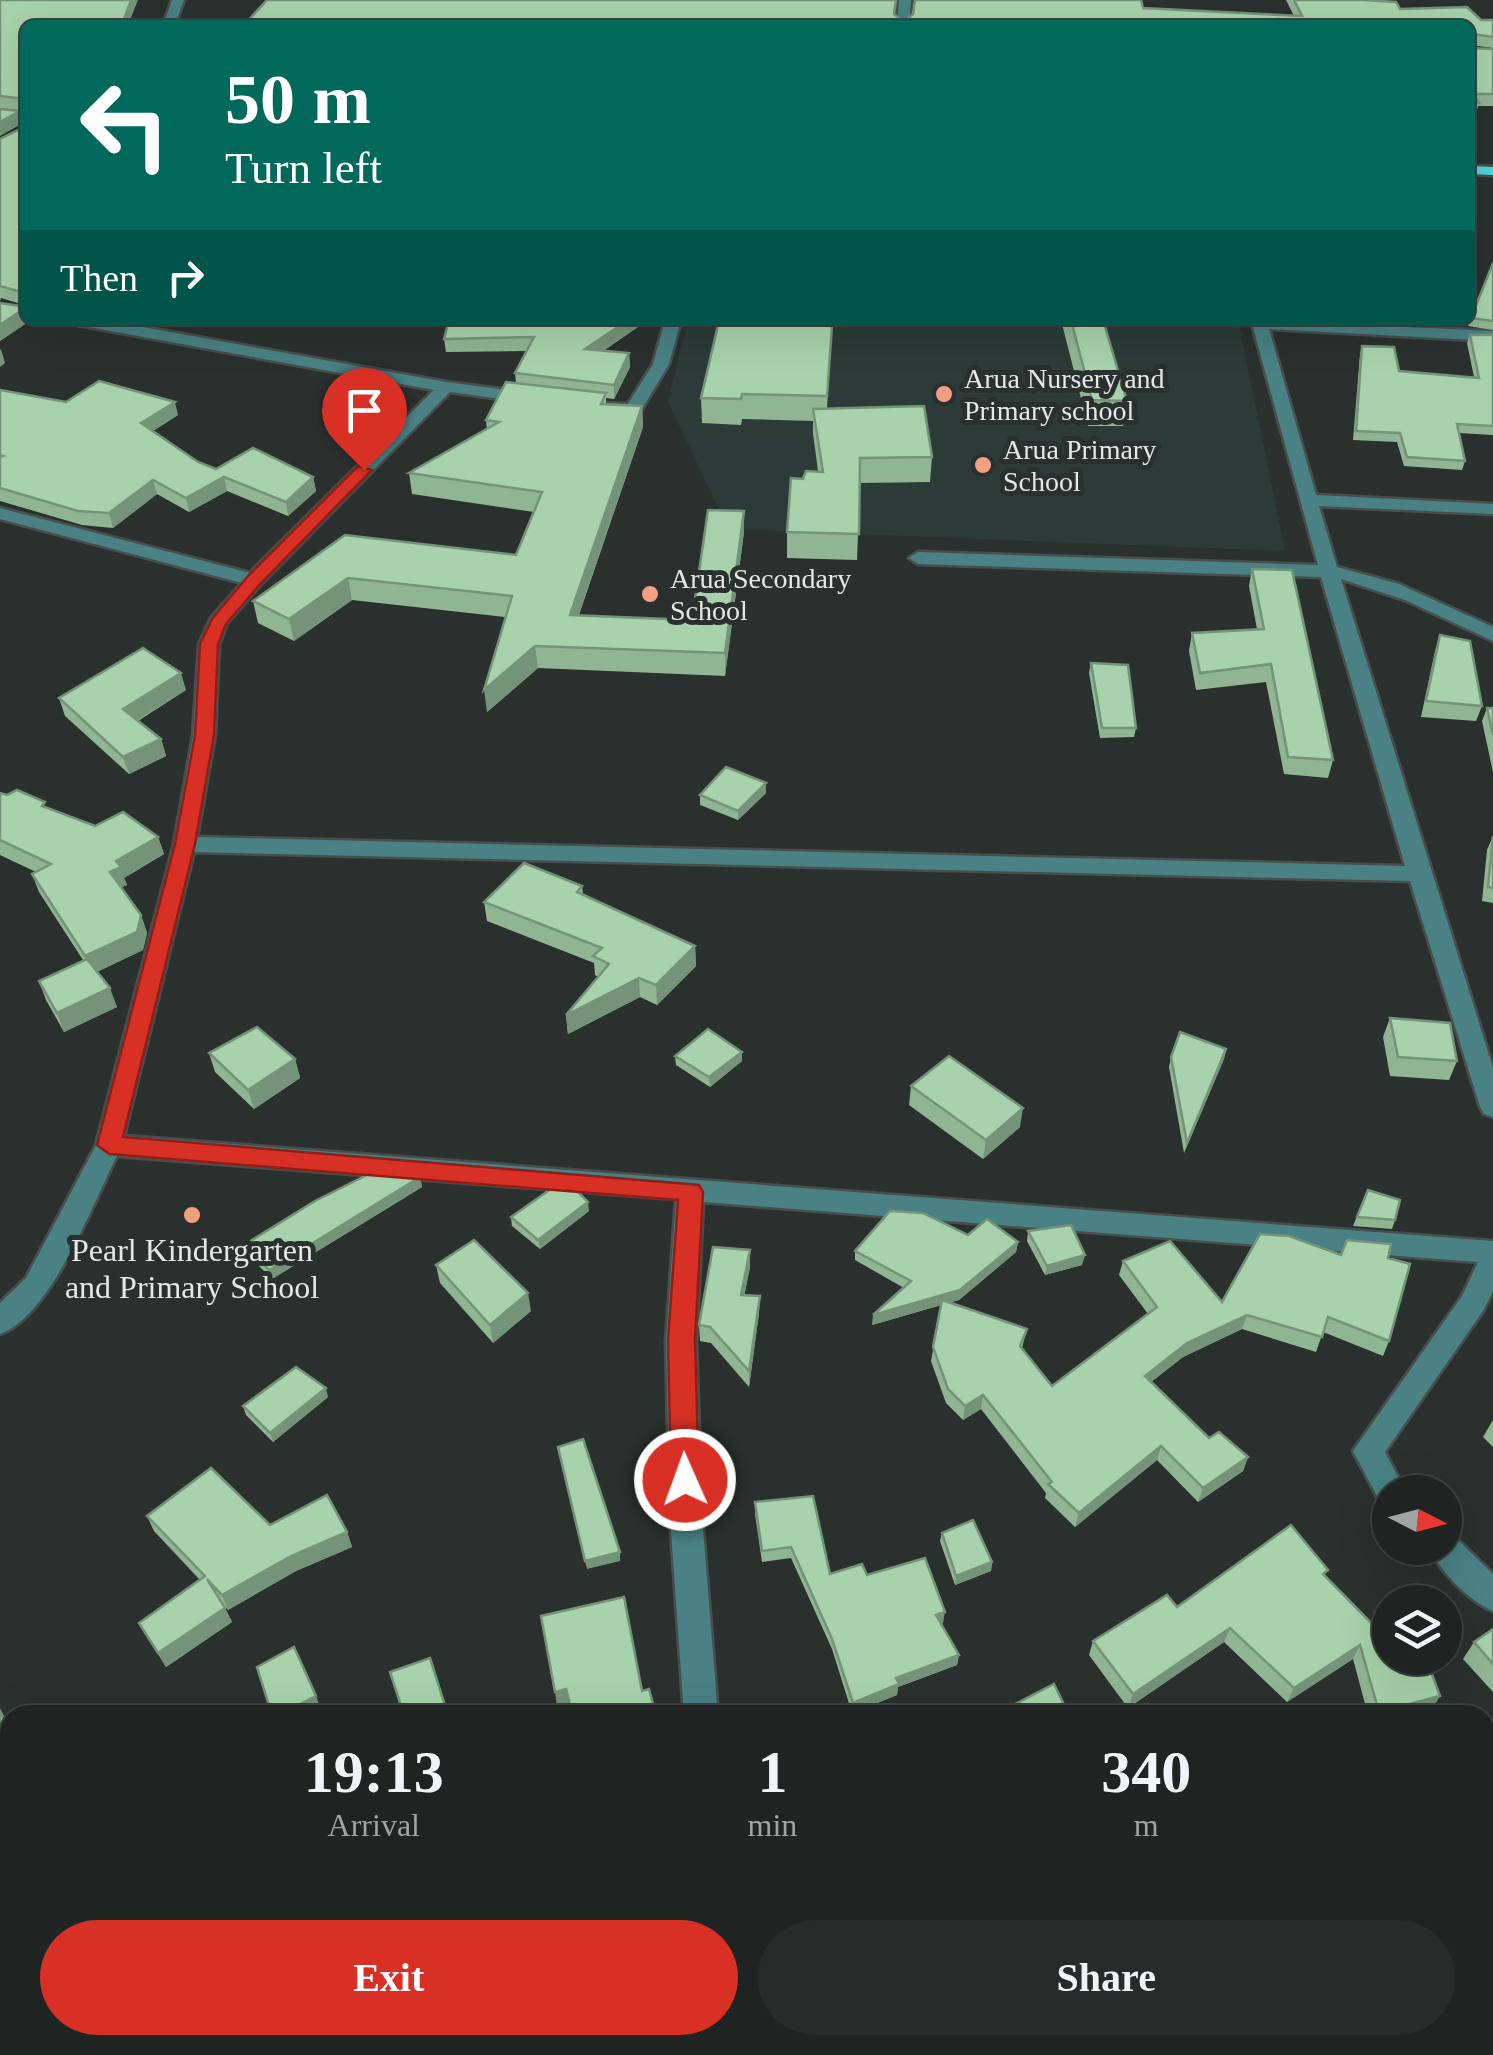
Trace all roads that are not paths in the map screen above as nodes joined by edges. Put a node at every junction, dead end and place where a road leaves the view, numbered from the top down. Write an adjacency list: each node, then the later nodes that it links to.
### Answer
1 (105, 325): 6 (street)
2 (672, 325): 8 (street)
3 (1261, 325): 9 (street)
4 (1310, 325): 5 (street)
5 (1493, 336)
6 (446, 387): 7 (street); 14 (street)
7 (558, 401)
8 (596, 406)
9 (1308, 500): 10 (street); 13 (street)
10 (1493, 509)
11 (0, 513): 14 (street)
12 (918, 558): 13 (street)
13 (1326, 571): 15 (street); 17 (street)
14 (254, 580): 16 (street)
15 (1493, 635)
16 (185, 844): 17 (street); 19 (street)
17 (1417, 874): 18 (street)
18 (1493, 1107)
19 (109, 1145): 20 (street); 23 (street)
20 (690, 1192): 21 (street); 27 (street)
21 (1493, 1252)
22 (1493, 1260): 24 (street)
23 (0, 1322)
24 (1381, 1475)
25 (1462, 1565): 26 (street)
26 (1493, 1596)
27 (700, 1705)

